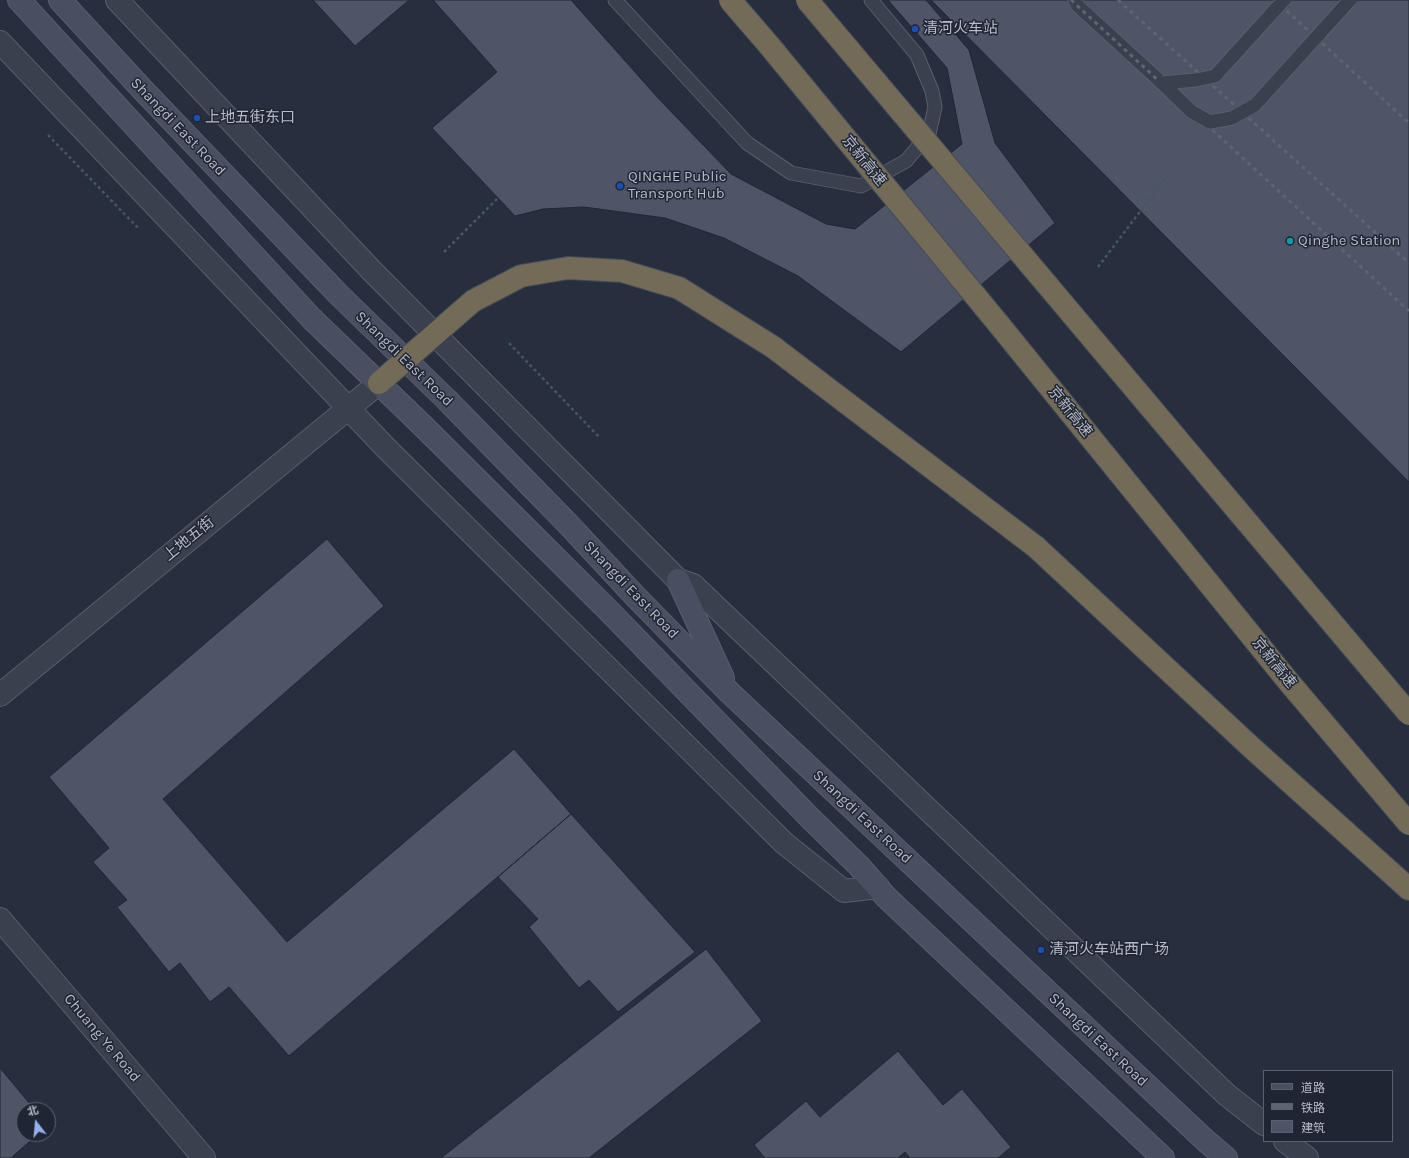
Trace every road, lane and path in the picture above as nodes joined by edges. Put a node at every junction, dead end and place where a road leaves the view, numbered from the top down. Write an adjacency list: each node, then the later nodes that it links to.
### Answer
1 (19, 0): 22 (main road, Shangdi East Road)
2 (60, 0): 21 (main road, Shangdi East Road)
3 (117, 0): 19 (street)
4 (615, 0): 7 (lane)
5 (730, 0): 29 (highway, 京新高速, bridge)
6 (807, 0): 28 (highway, bridge)
7 (871, 0)
8 (1075, 0): 12 (lane)
9 (1284, 0): 12 (lane, bridge)
10 (1350, 0): 12 (lane, bridge)
11 (0, 42): 23 (street)
12 (1162, 83)
13 (48, 135): 16 (path)
14 (1167, 176): 18 (path)
15 (498, 198): 17 (path)
16 (140, 230)
17 (444, 252)
18 (1098, 267)
19 (435, 335): 21 (highway); 25 (street); 31 (highway)
20 (509, 343): 24 (path)
21 (406, 360): 22 (highway); 26 (main road, Shangdi East Road)
22 (379, 383): 23 (street, 上地五街); 30 (main road, Shangdi East Road)
23 (348, 409): 27 (street, 上地五街); 30 (street)
24 (600, 438)
25 (678, 580): 26 (main road); 33 (street)
26 (730, 692): 37 (main road, Shangdi East Road)
27 (0, 695)
28 (1409, 714)
29 (1409, 824)
30 (878, 887): 36 (main road, Shangdi East Road)
31 (1409, 889)
32 (0, 919): 35 (street, Chuang Ye Road)
33 (1263, 1123)
34 (1287, 1142): 38 (street)
35 (204, 1158)
36 (1163, 1158)
37 (1226, 1158)
38 (1307, 1158)

